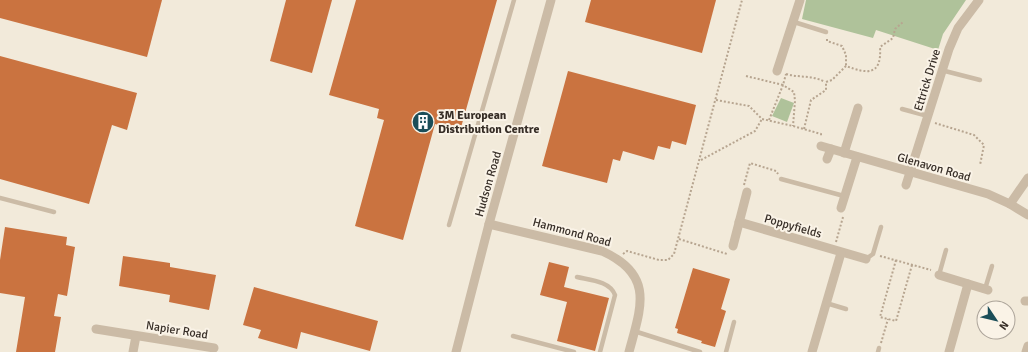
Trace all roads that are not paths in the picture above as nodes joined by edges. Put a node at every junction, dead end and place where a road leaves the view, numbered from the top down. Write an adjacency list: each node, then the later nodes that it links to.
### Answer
1 (514, 0): 31 (lane)
2 (551, 0): 30 (street, Hudson Road)
3 (800, 0): 5 (street)
4 (979, 0): 7 (street, Ettrick Drive)
5 (794, 22): 6 (lane); 8 (street)
6 (826, 32)
7 (941, 70): 9 (lane); 12 (street, Ettrick Drive)
8 (782, 73)
9 (980, 80)
10 (858, 108): 15 (street)
11 (902, 109): 12 (lane)
12 (927, 118): 18 (street, Ettrick Drive)
13 (821, 146): 14 (street, Glenavon Road)
14 (831, 149): 15 (street, Glenavon Road); 17 (street)
15 (844, 153): 16 (street, Glenavon Road)
16 (857, 157): 18 (street, Glenavon Road); 23 (street)
17 (827, 158)
18 (911, 173): 21 (street, Ettrick Drive); 25 (street, Glenavon Road)
19 (1028, 178): 25 (street)
20 (781, 179): 23 (lane)
21 (906, 185)
22 (747, 192): 29 (street)
23 (844, 196): 26 (street)
24 (0, 198): 27 (lane)
25 (1010, 204): 28 (street, Glenavon Road)
26 (840, 208)
27 (54, 212)
28 (1028, 215)
29 (739, 222): 33 (street); 35 (street, Poppyfields)
30 (489, 224): 46 (street, Hammond Road); 53 (street, Hudson Road)
31 (449, 225)
32 (881, 227): 36 (lane)
33 (733, 246)
34 (946, 250): 38 (lane)
35 (837, 252): 36 (street, Poppyfields); 42 (street)
36 (869, 257)
37 (992, 266): 41 (lane)
38 (939, 275): 40 (street)
39 (577, 277): 55 (lane)
40 (968, 284): 41 (street); 59 (street)
41 (986, 290)
42 (826, 303): 43 (lane); 51 (street)
43 (846, 309)
44 (734, 322): 58 (lane)
45 (96, 329): 47 (street, Napier Road)
46 (634, 331): 56 (street, Hammond Road); 57 (lane)
47 (136, 336): 50 (street, Napier Road); 52 (street, Napier Road)
48 (513, 336): 54 (lane)
49 (1028, 346): 60 (street)
50 (214, 348)
51 (816, 351)
52 (133, 352)
53 (456, 352)
54 (574, 352)
55 (600, 352)
56 (629, 352)
57 (700, 352)
58 (726, 352)
59 (949, 352)
60 (1026, 352)

